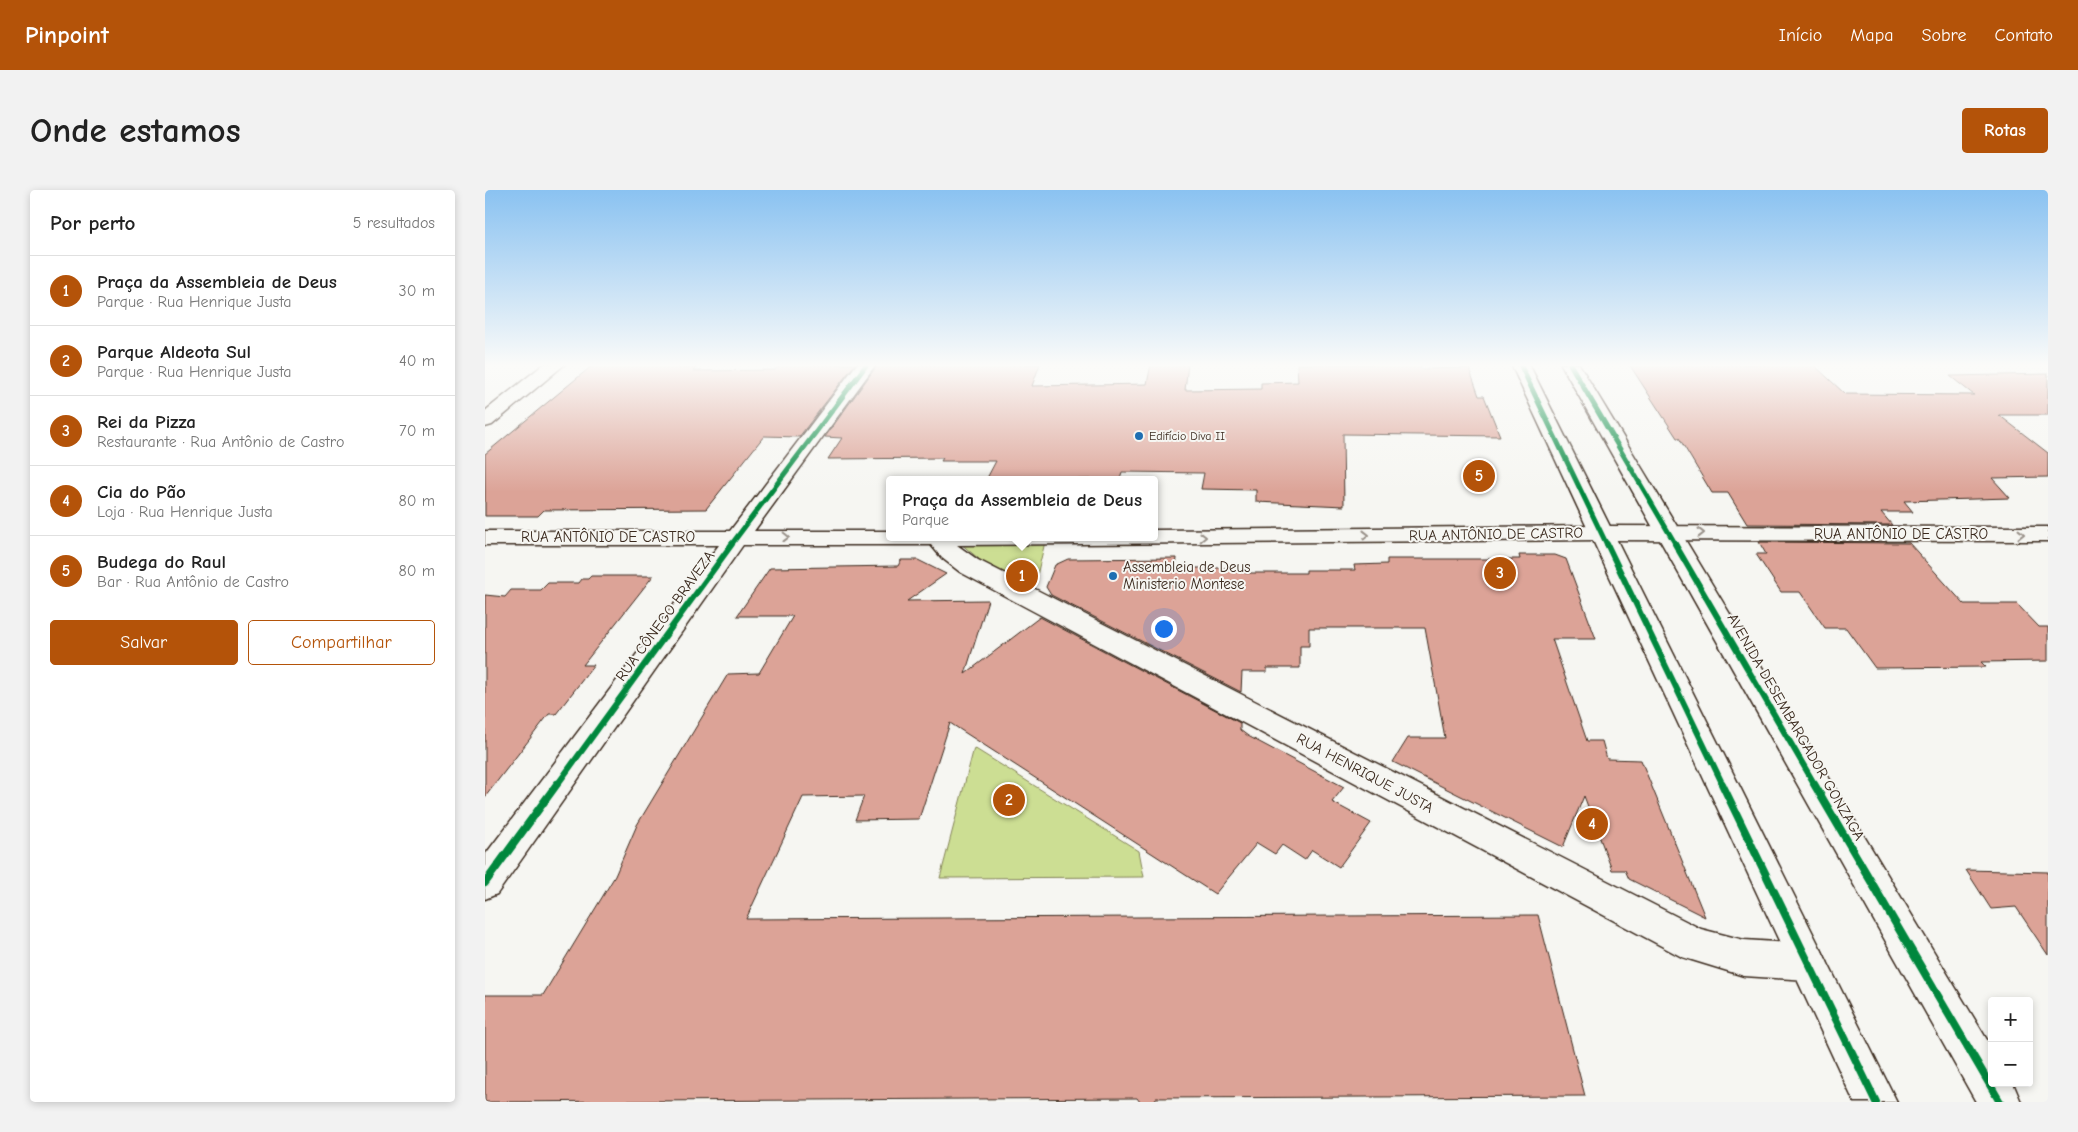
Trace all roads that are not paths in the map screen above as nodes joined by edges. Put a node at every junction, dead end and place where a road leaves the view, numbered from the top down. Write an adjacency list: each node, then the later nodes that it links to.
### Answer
1 (503, 407): 5 (street)
2 (835, 407): 9 (street, RUA CÔNEGO BRAVEZA)
3 (1540, 407): 6 (street)
4 (1595, 407): 7 (street, AVENIDA DESEMBARGADOR GONZAGA)
5 (485, 421)
6 (1600, 533): 7 (street, RUA ANTÔNIO DE CASTRO); 10 (street, RUA ANTÔNIO DE CASTRO, one-way to 6); 15 (street)
7 (1670, 533): 8 (street, RUA ANTÔNIO DE CASTRO, one-way to 8); 17 (street, AVENIDA DESEMBARGADOR GONZAGA)
8 (2048, 534)
9 (737, 537): 11 (street, RUA ANTÔNIO DE CASTRO); 12 (street, RUA ANTÔNIO DE CASTRO, one-way to 12); 14 (street, RUA CÔNEGO BRAVEZA)
10 (1158, 537)
11 (485, 538)
12 (886, 538)
13 (941, 541): 15 (street, RUA HENRIQUE JUSTA)
14 (485, 883)
15 (1808, 962): 16 (street)
16 (1876, 1102)
17 (1999, 1102)

